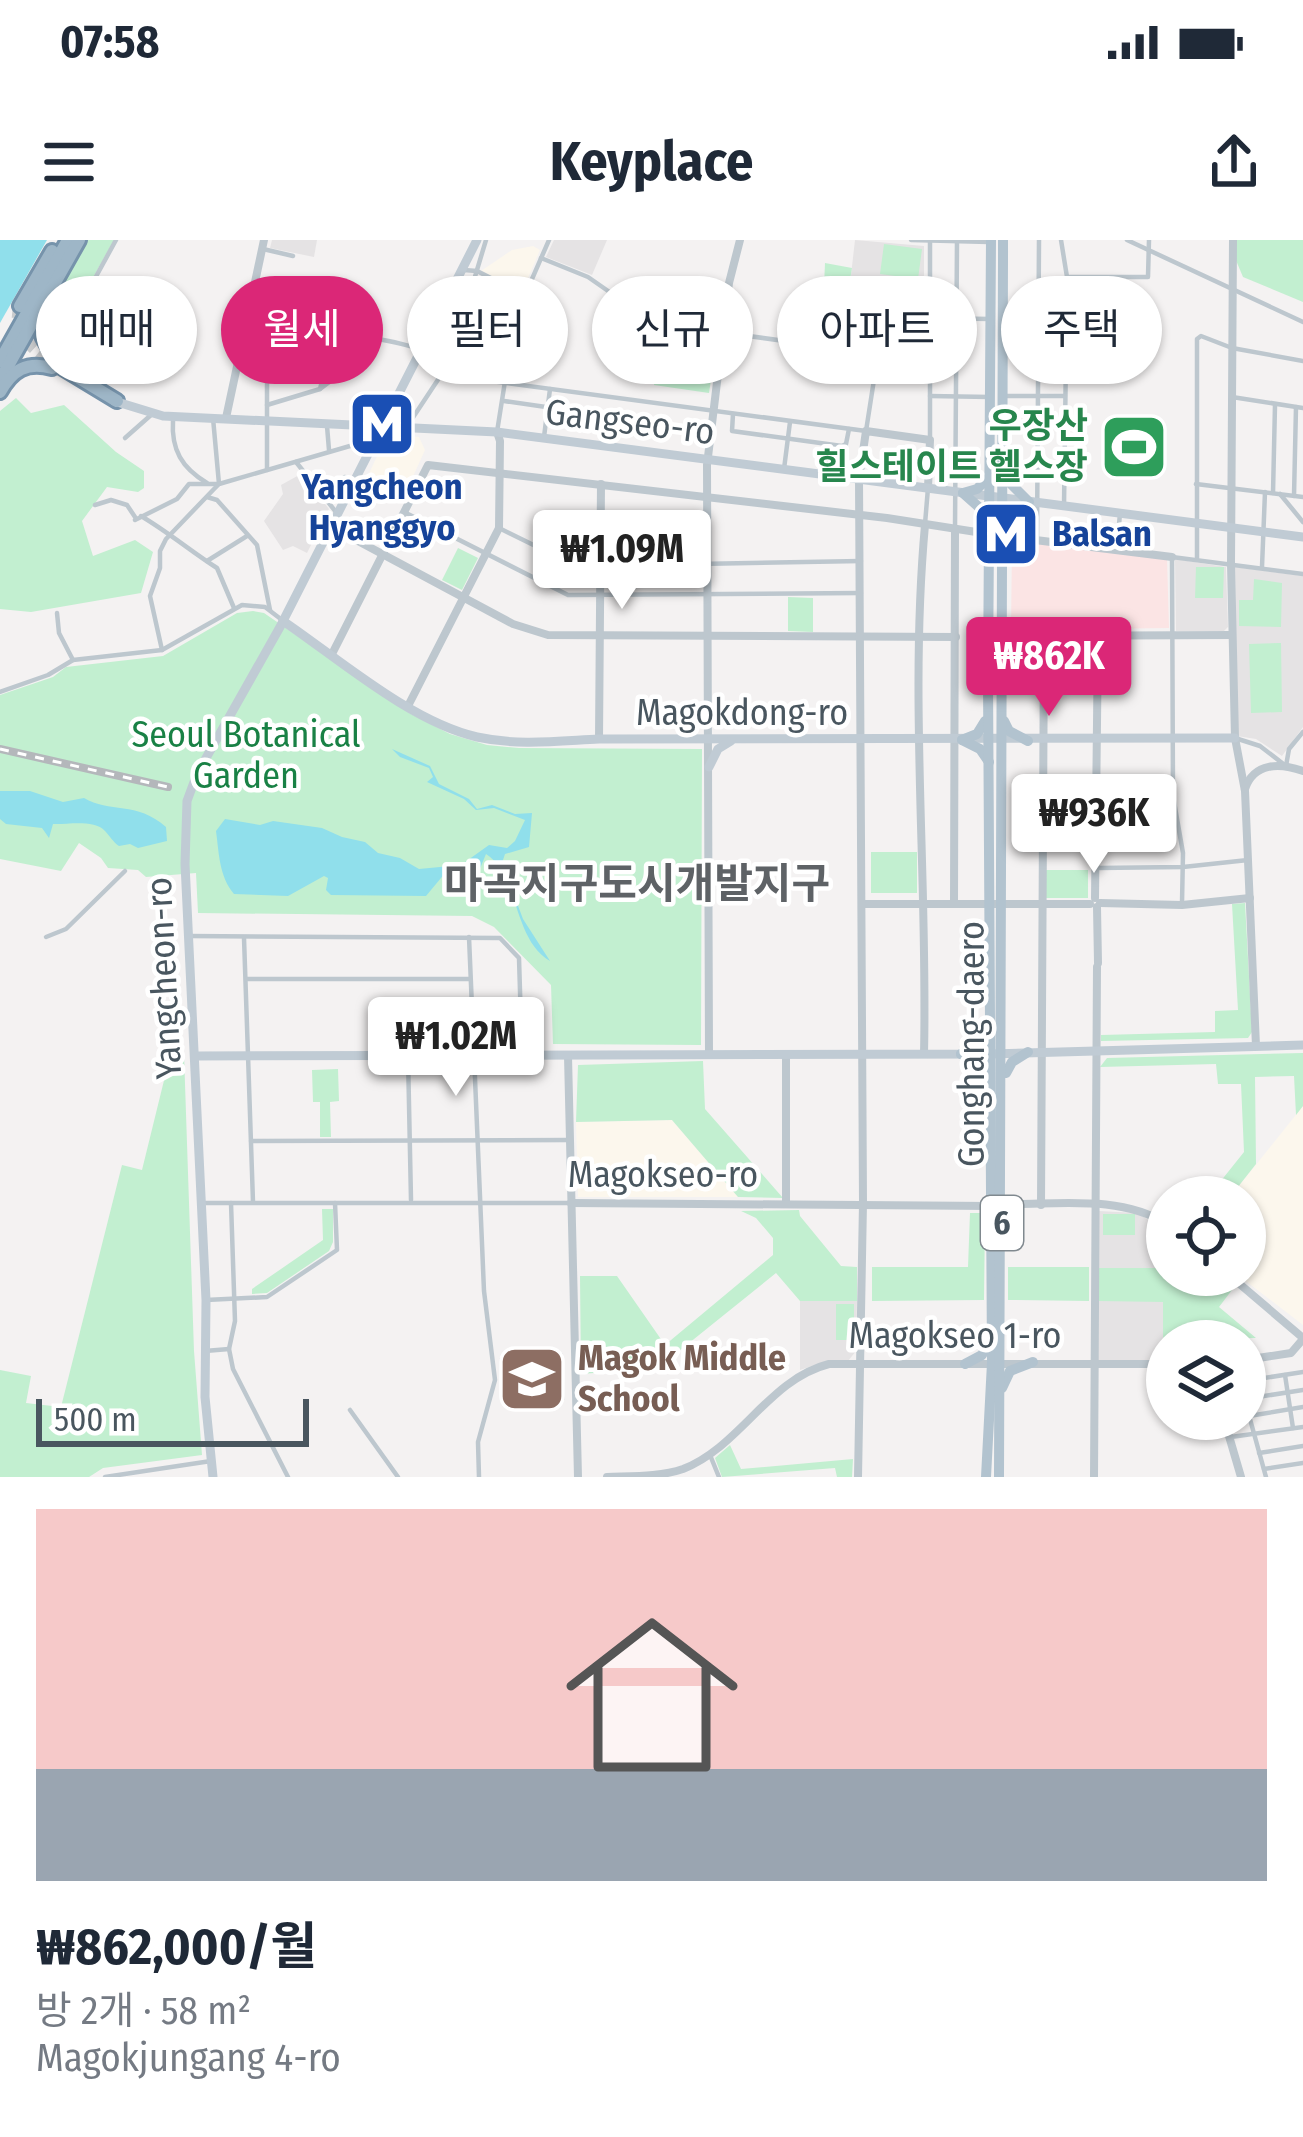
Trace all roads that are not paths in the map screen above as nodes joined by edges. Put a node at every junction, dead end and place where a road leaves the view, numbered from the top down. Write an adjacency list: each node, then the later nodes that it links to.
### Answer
1 (63, 240): 39 (highway); 45 (highway)
2 (79, 240): 23 (highway)
3 (116, 240): 25 (street)
4 (476, 240): 21 (main road, Yangcheon-ro)
5 (487, 240): 22 (street)
6 (549, 240): 20 (street)
7 (740, 240): 31 (street)
8 (911, 240): 14 (street)
9 (1039, 240): 34 (street)
10 (1061, 240): 35 (street)
11 (1127, 240): 18 (street)
12 (1149, 240): 18 (street)
13 (1232, 240): 38 (street)
14 (930, 241): 15 (street); 32 (street)
15 (957, 241): 16 (street); 33 (street)
16 (995, 241): 40 (main road, Gonghang-daero / 6); 42 (main road, Gonghang-daero / 6)
17 (263, 244): 19 (street); 26 (street)
18 (1149, 249): 36 (street); 38 (street)
19 (293, 256)
20 (541, 258): 30 (street); 37 (street)
21 (462, 269): 22 (street); 27 (main road, Yangcheon-ro)
22 (477, 271): 28 (street); 29 (street)
23 (61, 272): 24 (highway); 49 (highway)
24 (60, 276)
25 (96, 276)
26 (257, 276)
27 (458, 276)
28 (475, 276)
29 (487, 276)
30 (533, 276)
31 (731, 276)
32 (930, 276)
33 (957, 276)
34 (1038, 276)
35 (1067, 276)
36 (1148, 276)
37 (592, 280)
38 (1232, 291): 43 (street); 44 (street)
39 (20, 306)
40 (1001, 308): 68 (main road, Gonghang-daero / 6)
41 (977, 319): 42 (street)
42 (992, 319): 68 (main road, Gonghang-daero / 6)
43 (1303, 322)
44 (1232, 348): 46 (street); 72 (street); 112 (street)
45 (0, 361)
46 (1303, 361)
47 (36, 365): 66 (highway)
48 (407, 376): 88 (main road, Yangcheon-ro)
49 (0, 380)
50 (89, 384): 73 (highway)
51 (234, 384): 84 (street)
52 (268, 384): 75 (street)
53 (321, 384): 64 (street)
54 (327, 384): 64 (street)
55 (436, 384): 89 (street)
56 (506, 384): 74 (street)
57 (513, 384): 65 (street)
58 (716, 384): 79 (street)
59 (873, 384): 91 (street)
60 (930, 384): 67 (street)
61 (957, 384): 71 (street)
62 (1038, 384): 69 (street)
63 (1065, 384): 70 (street)
64 (320, 389): 75 (street)
65 (550, 389): 77 (street); 79 (street)
66 (0, 392)
67 (930, 396): 71 (street); 97 (street)
68 (997, 396): 69 (street); 71 (street); 105 (main road, Gonghang-daero / 6)
69 (1038, 396): 70 (street); 101 (street)
70 (1065, 396): 102 (street)
71 (957, 397): 115 (street)
72 (1232, 397): 76 (street); 113 (street)
73 (118, 401): 81 (main road, Gangseo-ro)
74 (504, 401): 77 (street); 92 (street)
75 (268, 405): 85 (street)
76 (1275, 405): 78 (street); 117 (street)
77 (548, 407): 95 (street)
78 (1299, 408): 118 (street)
79 (713, 410): 80 (street); 99 (street)
80 (733, 413): 86 (street); 93 (street)
81 (151, 415): 82 (main road, Gangseo-ro); 94 (street)
82 (173, 416): 83 (main road, Gangseo-ro); 109 (street)
83 (213, 418): 84 (main road, Gangseo-ro); 110 (street)
84 (226, 418): 85 (main road, Gangseo-ro)
85 (268, 420): 87 (main road, Gangseo-ro); 103 (street)
86 (790, 421): 90 (street); 93 (street)
87 (326, 423): 88 (main road, Gangseo-ro); 98 (street)
88 (380, 425): 89 (main road, Gangseo-ro); 96 (main road, Yangcheon-ro)
89 (408, 425): 92 (main road, Gangseo-ro)
90 (849, 429): 91 (street); 93 (street)
91 (866, 431): 97 (street); 107 (street)
92 (496, 432): 95 (main road, Gangseo-ro); 106 (street)
93 (788, 437): 104 (street)
94 (125, 438)
95 (544, 438): 99 (main road, Gangseo-ro)
96 (374, 439): 98 (street); 108 (main road, Yangcheon-ro)
97 (930, 440): 114 (street)
98 (329, 450): 100 (street)
99 (707, 459): 104 (main road, Gangseo-ro); 120 (street)
100 (296, 463): 103 (street); 116 (street)
101 (1037, 465): 102 (street); 105 (street); 122 (street)
102 (1064, 467): 124 (street)
103 (267, 470): 110 (street)
104 (784, 470): 107 (main road, Gangseo-ro)
105 (999, 470): 115 (main road); 121 (main road, Gonghang-daero / 6); 122 (main road)
106 (500, 472): 111 (street); 126 (street); 136 (street)
107 (860, 479): 114 (main road, Gangseo-ro); 128 (street)
108 (353, 481): 116 (street); 125 (main road, Yangcheon-ro)
109 (207, 483): 110 (street); 129 (street)
110 (219, 484): 119 (street)
111 (601, 484): 120 (street); 153 (street)
112 (1196, 484): 113 (street); 132 (street)
113 (1231, 487): 117 (street); 135 (street)
114 (928, 488): 115 (main road, Gangseo-ro); 133 (street)
115 (960, 492): 121 (main road, Gangseo-ro); 130 (main road); 137 (street)
116 (320, 493): 125 (street)
117 (1273, 493): 118 (street); 131 (street); 138 (street)
118 (1299, 496)
119 (207, 497): 139 (street); 141 (street)
120 (706, 497): 128 (street); 151 (street)
121 (996, 497): 122 (main road, Gangseo-ro); 130 (main road, Gonghang-daero / 6)
122 (1033, 502): 124 (main road, Gangseo-ro); 130 (main road); 143 (street)
123 (94, 505): 129 (street)
124 (1064, 506): 127 (main road, Gangseo-ro)
125 (336, 512): 134 (main road, Yangcheon-ro)
126 (405, 512): 145 (street); 146 (street)
127 (1120, 513): 132 (main road, Gangseo-ro); 144 (street)
128 (860, 515): 133 (street); 149 (street)
129 (137, 518): 139 (street)
130 (996, 518): 140 (main road, Gonghang-daero / 6)
131 (1303, 522)
132 (1196, 523): 135 (main road, Gangseo-ro); 148 (street)
133 (925, 525): 137 (street); 166 (street)
134 (329, 526): 145 (street); 163 (main road, Yangcheon-ro)
135 (1231, 527): 138 (main road, Gangseo-ro); 152 (street)
136 (499, 528): 146 (street); 153 (street)
137 (955, 530): 140 (street); 173 (street)
138 (1263, 532): 142 (main road, Gangseo-ro); 154 (street)
139 (171, 534): 150 (street); 174 (street)
140 (995, 535): 143 (street); 167 (main road, Gonghang-daero / 6); 179 (main road, Gonghang-daero / 6)
141 (247, 536): 150 (street); 161 (street)
142 (1303, 537)
143 (1036, 539): 144 (street)
144 (1117, 550): 147 (street)
145 (384, 555): 159 (street); 175 (street)
146 (486, 556): 158 (street); 159 (street)
147 (1172, 556): 148 (street); 171 (street)
148 (1196, 560): 152 (street)
149 (861, 561): 151 (street); 156 (street)
150 (206, 562): 160 (street)
151 (706, 564): 153 (street); 157 (street)
152 (1231, 564): 154 (street); 165 (street)
153 (601, 566): 158 (street)
154 (1262, 567): 155 (street)
155 (1303, 574)
156 (861, 593): 157 (street); 170 (street)
157 (706, 595): 158 (street); 172 (street)
158 (600, 596): 169 (street)
159 (464, 599): 169 (street); 178 (street)
160 (234, 608): 161 (street); 174 (street)
161 (270, 610): 163 (street)
162 (57, 614): 176 (street)
163 (283, 621): 175 (main road, Magokdong-ro); 213 (main road, Yangcheon-ro)
164 (1044, 635): 167 (street); 168 (street); 191 (street)
165 (1232, 635): 171 (street); 181 (street)
166 (918, 636): 170 (street); 173 (street); 187 (street)
167 (1000, 636): 179 (main road, Gonghang-daero / 6)
168 (1098, 636): 171 (street); 192 (street)
169 (600, 637): 172 (street); 182 (street)
170 (862, 637): 172 (street); 185 (street)
171 (1173, 637): 183 (street)
172 (707, 638): 184 (street)
173 (956, 638): 188 (street)
174 (162, 650): 176 (street)
175 (332, 654): 178 (main road, Magokdong-ro)
176 (73, 660): 177 (street)
177 (0, 692)
178 (408, 706): 182 (main road, Magokdong-ro)
179 (995, 714): 188 (main road); 189 (main road, Gonghang-daero / 6); 190 (main road)
180 (1303, 732): 193 (street)
181 (1235, 738): 183 (main road, Magokdong-ro); 196 (street); 199 (street)
182 (599, 739): 184 (main road, Magokdong-ro)
183 (1174, 739): 192 (main road, Magokdong-ro); 201 (street)
184 (708, 740): 186 (main road, Magokdong-ro); 197 (street)
185 (862, 740): 186 (main road, Magokdong-ro); 187 (main road, Magokdong-ro); 207 (street)
186 (731, 741): 197 (main road)
187 (918, 741): 188 (main road, Magokdong-ro); 208 (street)
188 (959, 741): 189 (main road, Magokdong-ro); 195 (main road); 205 (street)
189 (996, 741): 190 (main road, Magokdong-ro); 195 (main road, Gonghang-daero / 6)
190 (1028, 741): 191 (main road, Magokdong-ro); 195 (main road)
191 (1042, 741): 192 (main road, Magokdong-ro); 210 (street)
192 (1097, 741): 202 (street)
193 (1289, 752): 194 (street); 196 (street)
194 (1303, 753)
195 (996, 763): 206 (main road, Gonghang-daero / 6)
196 (1286, 766): 198 (street); 199 (street)
197 (709, 767): 224 (street)
198 (1303, 771)
199 (1245, 791): 200 (street)
200 (1248, 860): 201 (street); 204 (street)
201 (1183, 867): 202 (street); 211 (street)
202 (1097, 868): 209 (street)
203 (125, 871): 214 (street)
204 (1250, 898): 211 (street); 220 (street)
205 (955, 903): 206 (street); 208 (street)
206 (997, 903): 210 (street); 218 (main road, Gonghang-daero / 6)
207 (862, 904): 208 (street); 226 (street)
208 (926, 904): 227 (street)
209 (1095, 904): 210 (street); 211 (street); 221 (street)
210 (1042, 905): 223 (street)
211 (1182, 905)
212 (244, 935): 213 (street); 215 (street); 216 (street)
213 (189, 936): 235 (main road, Yangcheon-ro)
214 (46, 937)
215 (470, 937): 217 (street); 233 (street)
216 (246, 979): 217 (street); 230 (street)
217 (471, 979): 232 (street)
218 (996, 1027): 222 (main road); 228 (main road); 229 (main road, Gonghang-daero / 6)
219 (1303, 1045): 220 (main road)
220 (1256, 1046): 221 (main road)
221 (1097, 1050): 223 (main road); 252 (street)
222 (1028, 1052): 223 (main road); 229 (main road); 236 (main road)
223 (1043, 1052): 250 (street)
224 (709, 1054): 225 (main road); 234 (main road)
225 (786, 1054): 226 (main road); 246 (street)
226 (863, 1054): 227 (main road); 249 (street)
227 (924, 1054): 228 (main road)
228 (961, 1054): 229 (main road); 236 (main road)
229 (996, 1054): 236 (main road, Gonghang-daero / 6)
230 (249, 1056): 231 (main road); 235 (main road); 240 (street)
231 (408, 1056): 232 (main road); 239 (street)
232 (475, 1056): 233 (main road); 238 (street)
233 (522, 1056): 234 (main road)
234 (568, 1056): 237 (street)
235 (195, 1057): 247 (main road, Yangcheon-ro)
236 (997, 1081): 251 (main road, Gonghang-daero / 6)
237 (570, 1139): 238 (street); 245 (street)
238 (478, 1140): 239 (street); 244 (street)
239 (410, 1141): 240 (street); 243 (street)
240 (251, 1142): 242 (street)
241 (231, 1202): 242 (street, Magokseo-ro); 247 (street, Magokseo-ro); 255 (street)
242 (253, 1202): 248 (street, Magokseo-ro)
243 (411, 1202): 244 (street, Magokseo-ro); 248 (street, Magokseo-ro)
244 (480, 1202): 245 (street, Magokseo-ro); 299 (street)
245 (571, 1202): 246 (street, Magokseo-ro); 300 (street)
246 (786, 1202): 249 (street, Magokseo-ro)
247 (202, 1203): 256 (main road, Yangcheon-ro)
248 (335, 1203): 255 (street)
249 (863, 1203): 251 (street, Magokseo-ro); 269 (street)
250 (1042, 1204): 251 (street, Magokseo-ro); 252 (street, Magokseo-ro)
251 (996, 1205): 257 (main road, Gonghang-daero / 6); 259 (main road, Gonghang-daero / 6)
252 (1096, 1205): 253 (street, Magokseo-ro); 265 (street)
253 (1146, 1214)
254 (1253, 1296): 258 (street)
255 (234, 1298): 256 (street); 260 (street)
256 (206, 1300): 261 (main road, Yangcheon-ro)
257 (991, 1333): 266 (main road, Gonghang-daero / 6); 270 (main road)
258 (1303, 1339): 262 (street)
259 (1002, 1342): 264 (main road); 266 (main road, Gonghang-daero / 6)
260 (229, 1349): 261 (street); 297 (street)
261 (205, 1352): 291 (main road, Yangcheon-ro)
262 (1291, 1353): 263 (street); 268 (street)
263 (1266, 1357)
264 (1034, 1362): 265 (street, Magokseo 1-ro); 266 (street, Magokseo 1-ro); 277 (main road)
265 (1095, 1362): 267 (street, Magokseo 1-ro); 306 (street)
266 (995, 1363): 270 (street, Magokseo 1-ro); 274 (main road, Gonghang-daero); 277 (main road, Gonghang-daero)
267 (1146, 1363)
268 (1303, 1363)
269 (862, 1364): 270 (street, Magokseo 1-ro); 290 (street, Magokseo 1-ro); 303 (street)
270 (964, 1364): 274 (main road)
271 (1303, 1372): 272 (street)
272 (1285, 1376): 273 (street); 276 (street)
273 (1266, 1378)
274 (989, 1384): 304 (main road, Gonghang-daero)
275 (1303, 1390): 276 (street)
276 (1287, 1393): 278 (street); 280 (street)
277 (999, 1396): 305 (main road, Gonghang-daero)
278 (1266, 1396)
279 (1303, 1407): 280 (street)
280 (1290, 1409): 282 (street); 284 (street)
281 (350, 1410): 298 (street)
282 (1266, 1413)
283 (1303, 1427): 284 (street)
284 (1293, 1429): 285 (street)
285 (1266, 1432)
286 (1231, 1440): 307 (street)
287 (1256, 1440): 289 (street)
288 (1303, 1446): 289 (street)
289 (1259, 1453): 293 (street)
290 (710, 1455): 294 (street, Magokseo 1-ro); 302 (street)
291 (212, 1461): 295 (street); 296 (main road, Yangcheon-ro)
292 (1303, 1463): 293 (street)
293 (1265, 1473)
294 (635, 1476): 301 (street, Magokseo 1-ro)
295 (105, 1477)
296 (213, 1477)
297 (288, 1477)
298 (398, 1477)
299 (479, 1477)
300 (578, 1477)
301 (608, 1477)
302 (719, 1477)
303 (858, 1477)
304 (986, 1477)
305 (999, 1477)
306 (1094, 1477)
307 (1241, 1477)

